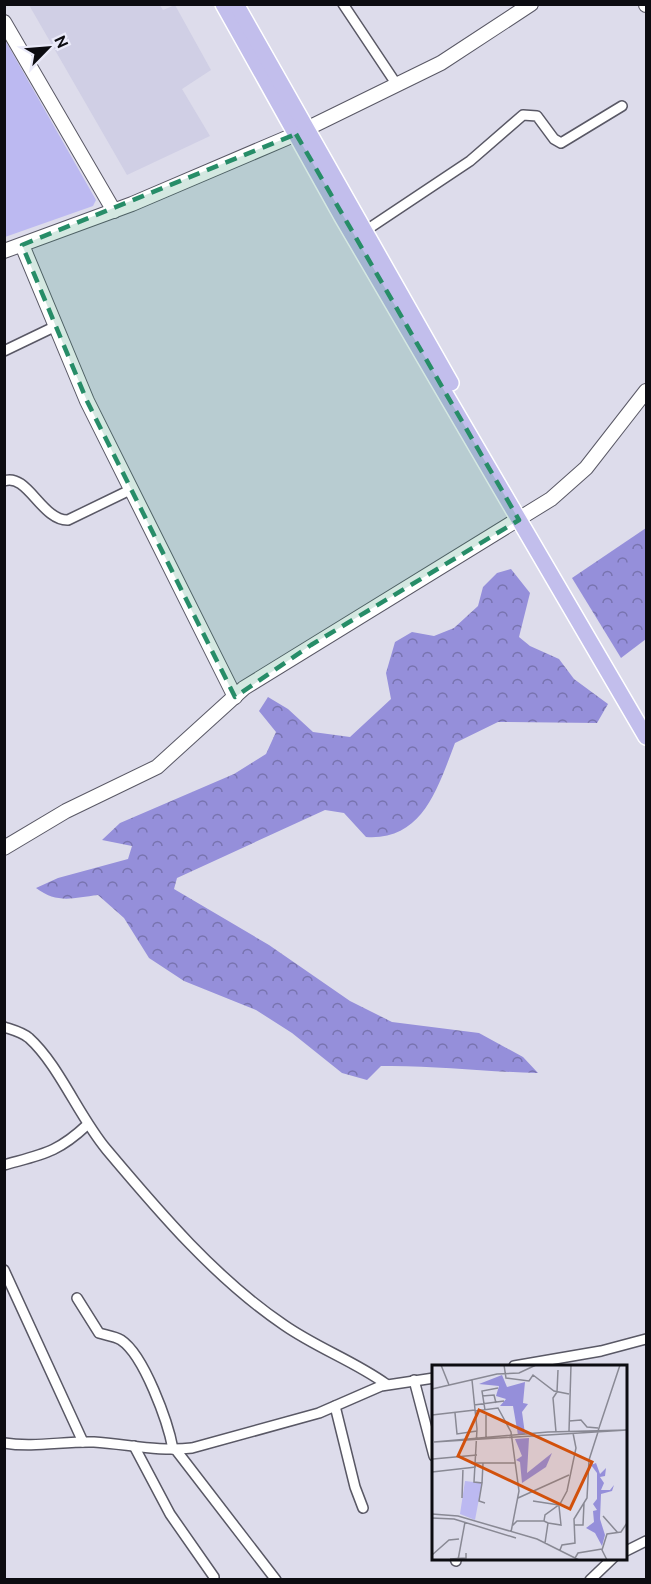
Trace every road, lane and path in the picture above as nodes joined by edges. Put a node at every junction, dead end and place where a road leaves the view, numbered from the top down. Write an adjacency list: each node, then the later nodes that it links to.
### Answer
1 (223, 4): 8 (main road)
2 (236, 4): 8 (main road)
3 (343, 4): 6 (street)
4 (531, 4): 6 (street)
5 (5, 26): 9 (street)
6 (397, 85): 8 (street)
7 (622, 106): 10 (street)
8 (301, 131): 9 (street); 10 (main road); 18 (main road)
9 (114, 211): 11 (street)
10 (365, 231): 18 (main road)
11 (22, 245): 12 (street); 13 (street)
12 (4, 251)
13 (56, 326): 14 (street); 17 (street)
14 (4, 351)
15 (646, 391): 18 (street)
16 (4, 481): 17 (street)
17 (130, 490): 19 (street)
18 (523, 518): 19 (street); 20 (main road); 21 (main road)
19 (235, 697): 22 (street)
20 (646, 720)
21 (646, 737)
22 (4, 848)
23 (4, 1028): 24 (street)
24 (87, 1125): 25 (street); 32 (street)
25 (4, 1165)
26 (4, 1270): 34 (street)
27 (77, 1298): 38 (street)
28 (646, 1339): 29 (street)
29 (520, 1365)
30 (432, 1378): 31 (street)
31 (414, 1380): 32 (street); 37 (street)
32 (386, 1384): 33 (street)
33 (335, 1406): 38 (street); 39 (street)
34 (83, 1442): 35 (street); 36 (street)
35 (4, 1443)
36 (134, 1446): 38 (street); 43 (street)
37 (432, 1448)
38 (174, 1449): 44 (street)
39 (363, 1508)
40 (646, 1541): 41 (street)
41 (627, 1550)
42 (611, 1560): 45 (street)
43 (214, 1577)
44 (276, 1580)
45 (590, 1580)

